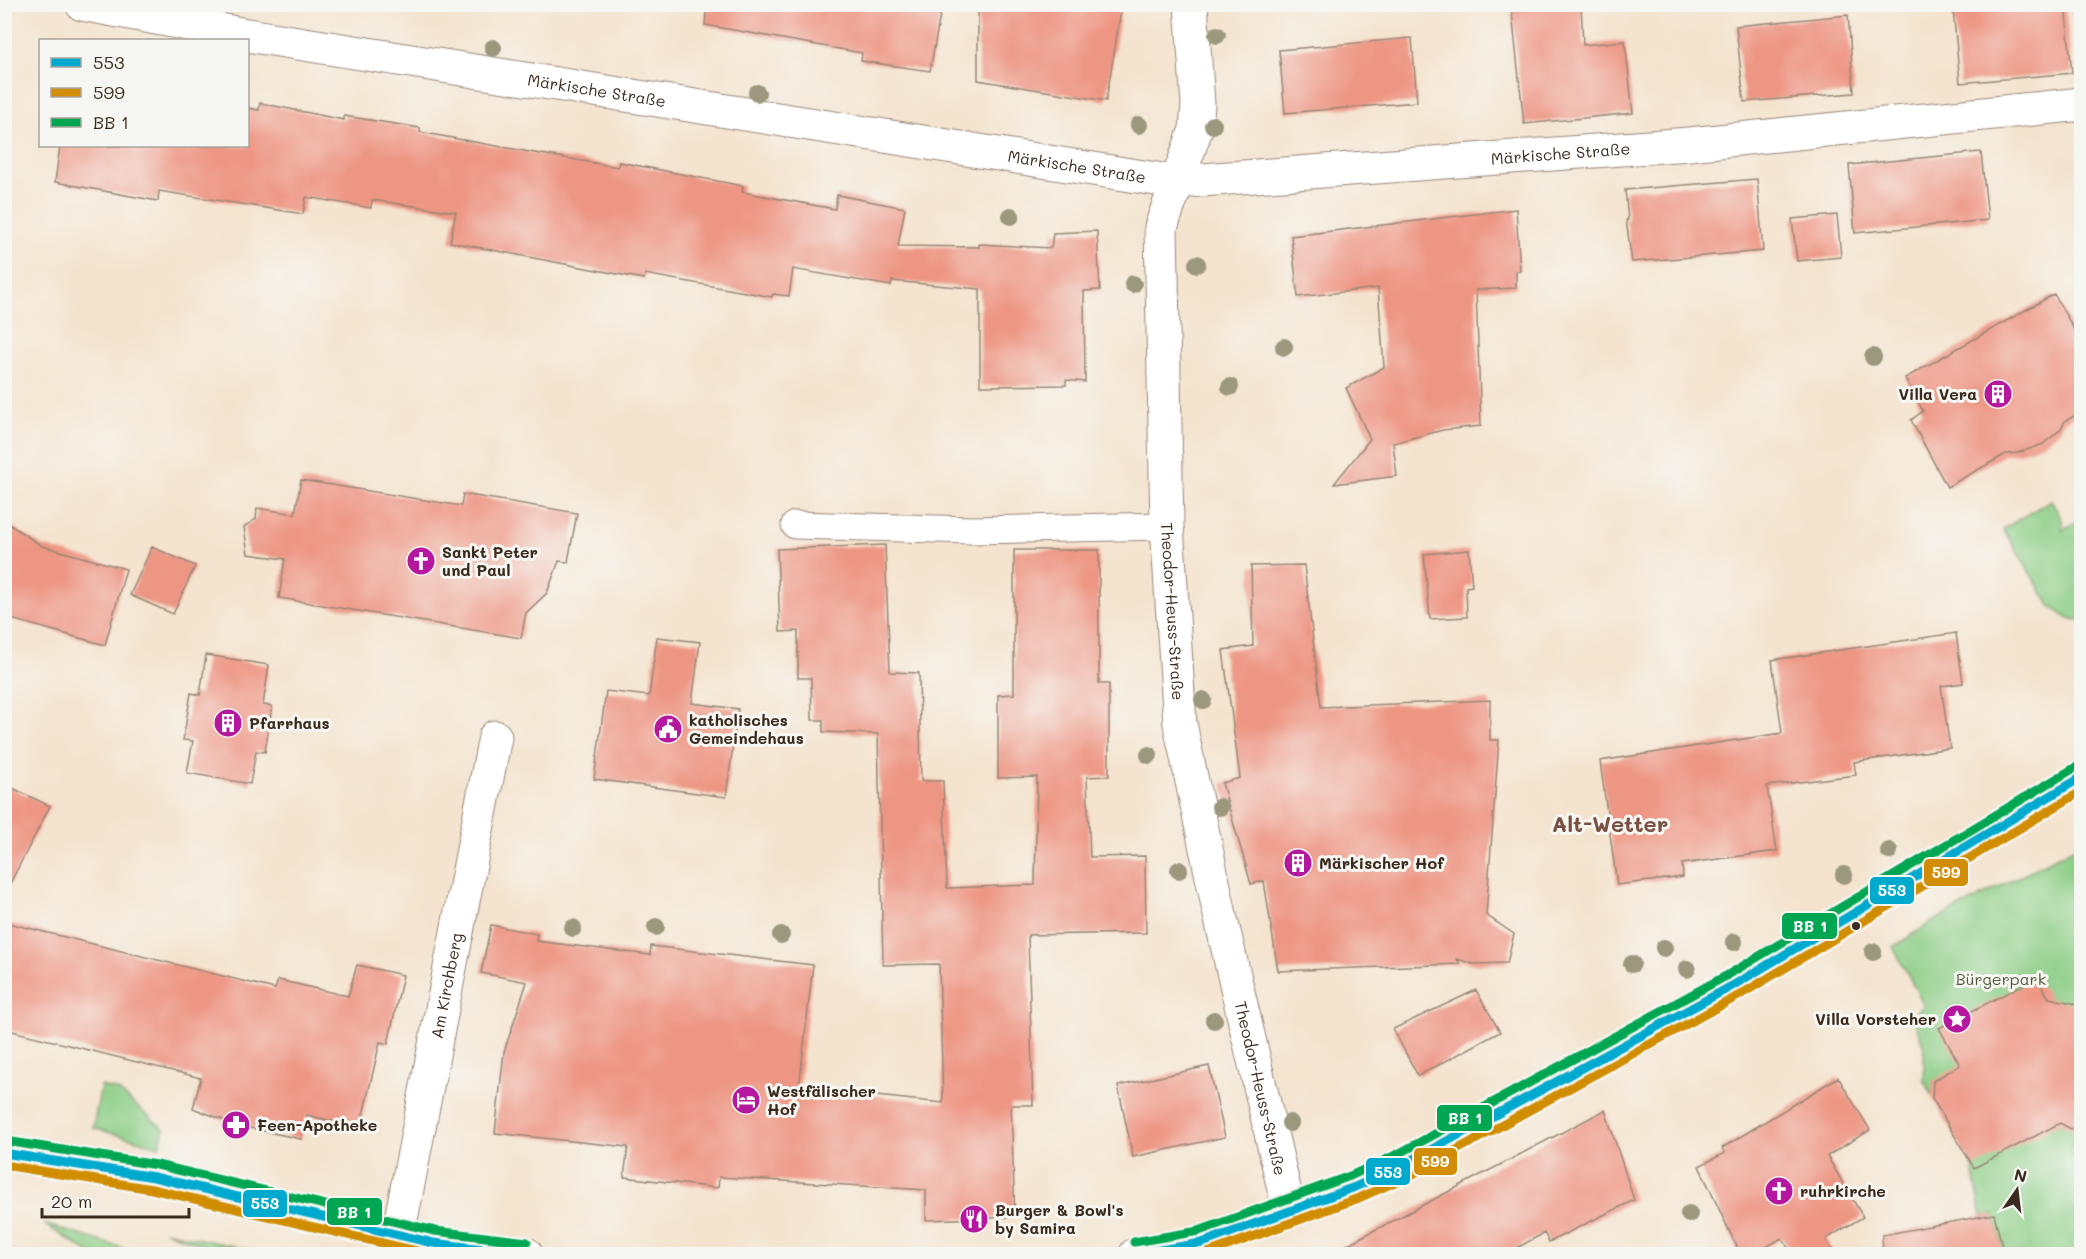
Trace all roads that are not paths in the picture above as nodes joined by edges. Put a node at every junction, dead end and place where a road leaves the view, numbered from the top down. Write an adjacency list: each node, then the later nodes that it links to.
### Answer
1 (82, 4): 4 (street, Märkische Straße)
2 (1191, 4): 4 (street, Theodor-Heuss-Straße)
3 (2082, 104): 4 (street, Märkische Straße)
4 (1175, 182): 6 (street, Theodor-Heuss-Straße)
5 (795, 525): 6 (lane)
6 (1167, 526): 10 (street, Theodor-Heuss-Straße)
7 (495, 737): 11 (street, Am Kirchberg)
8 (2082, 777): 10 (street)
9 (4, 1153): 11 (street)
10 (1289, 1210): 13 (street)
11 (398, 1235): 12 (street)
12 (526, 1254)
13 (1136, 1254)

